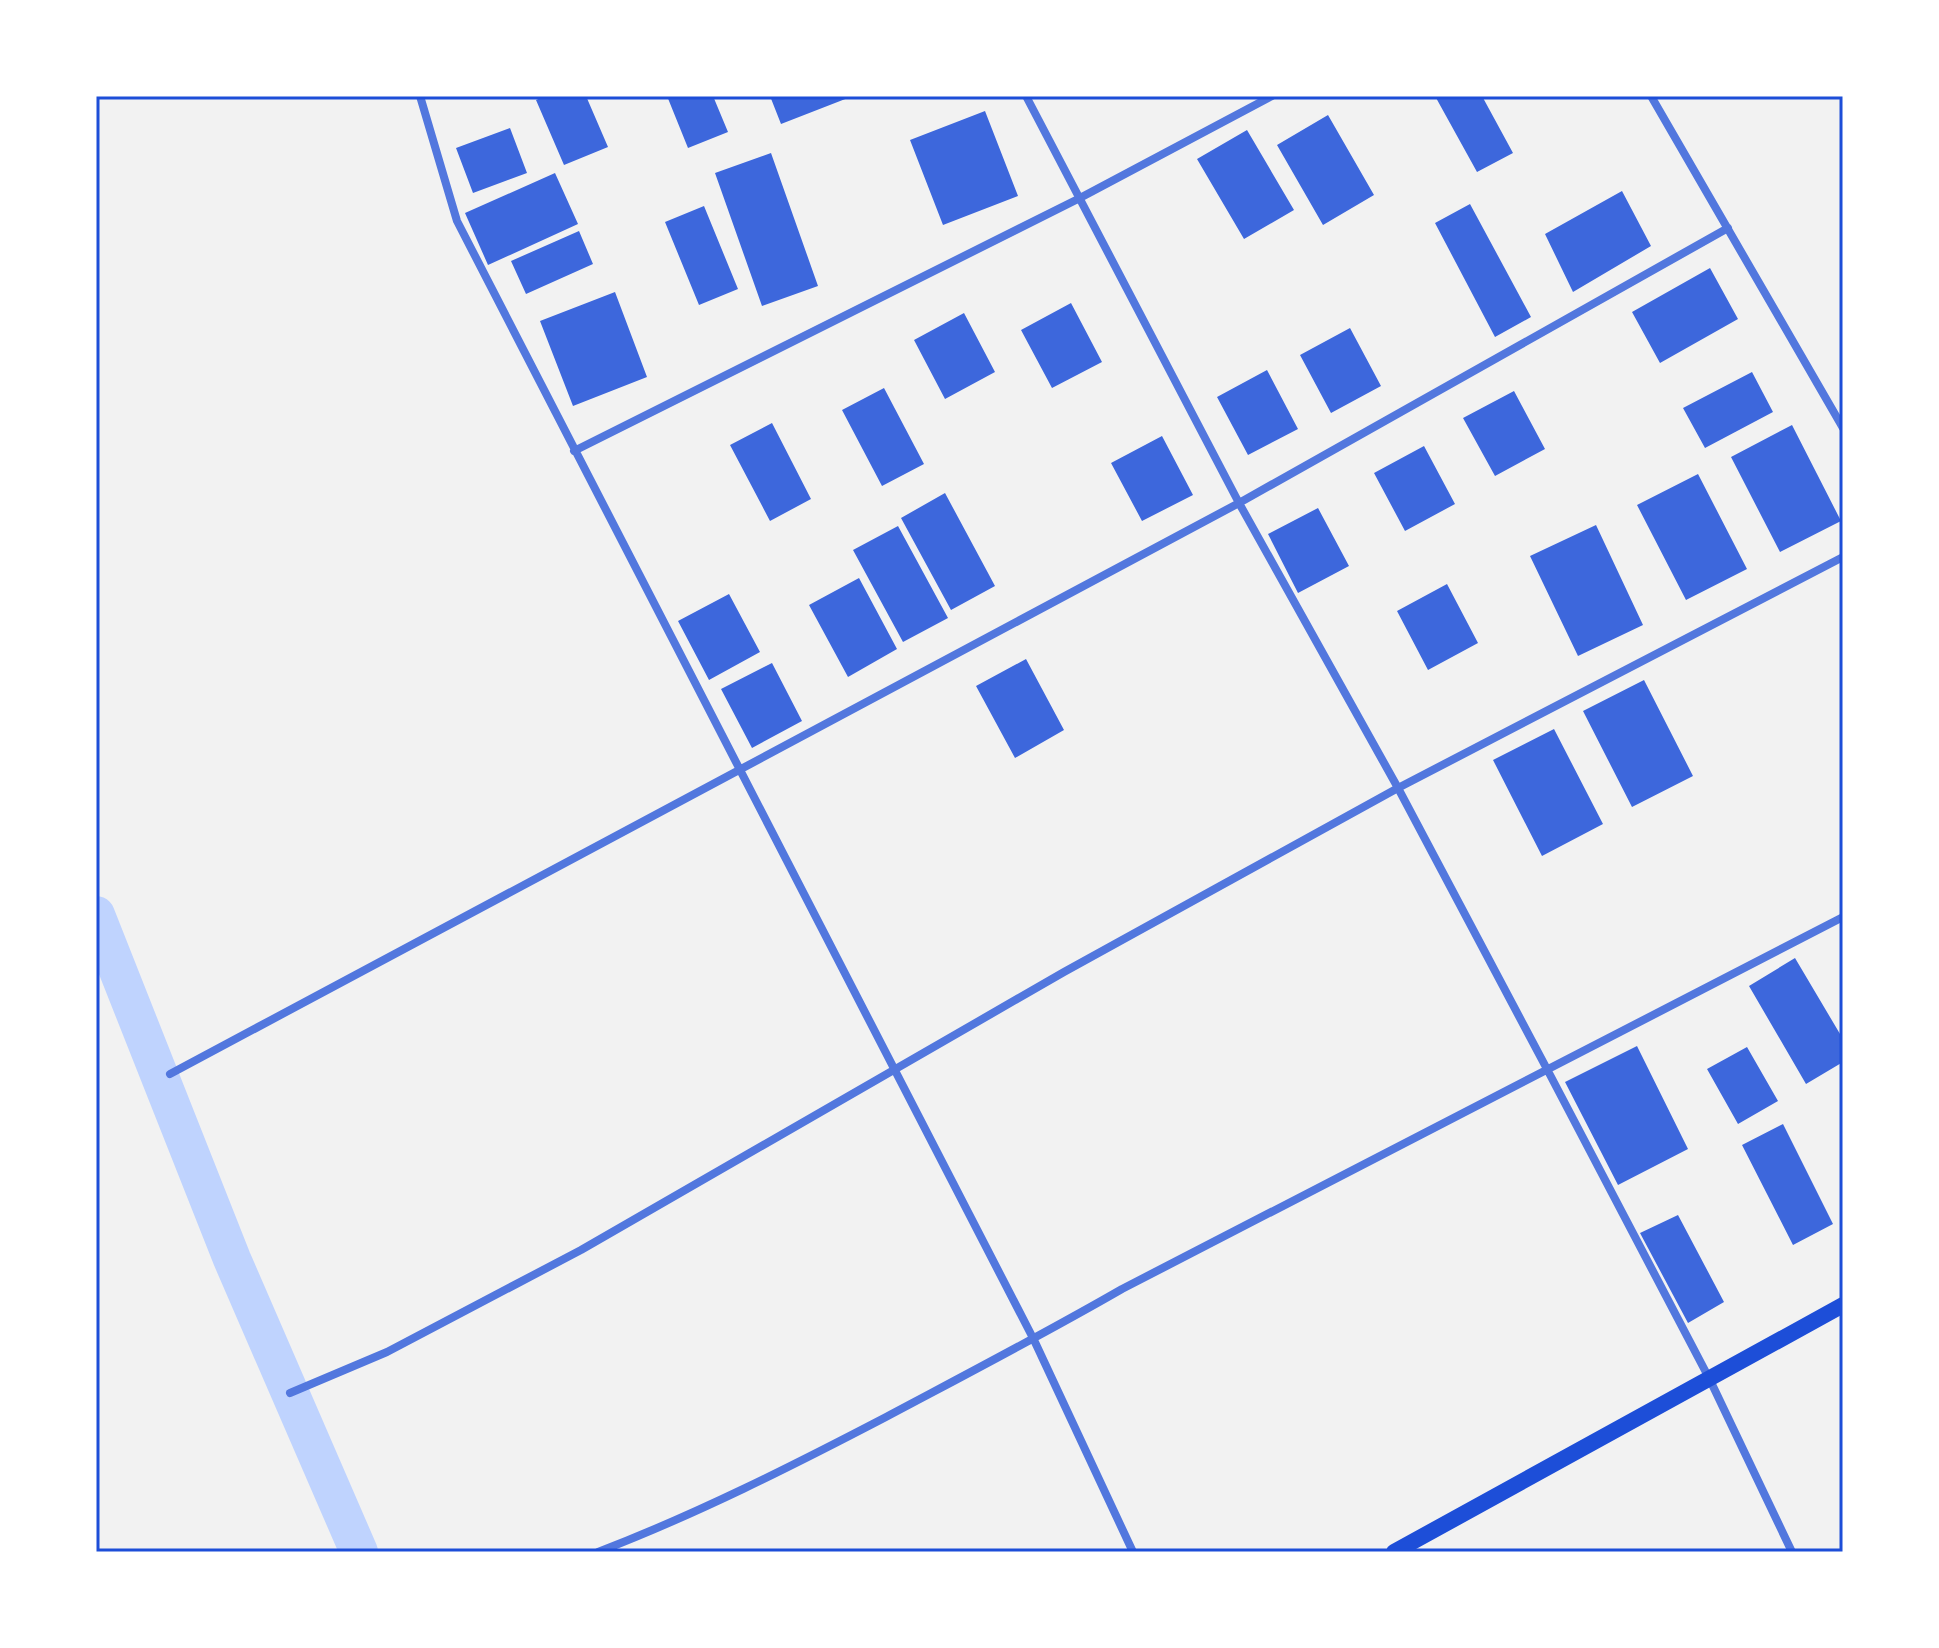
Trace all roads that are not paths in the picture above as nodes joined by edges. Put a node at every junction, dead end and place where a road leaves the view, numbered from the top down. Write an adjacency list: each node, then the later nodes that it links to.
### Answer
1 (420, 96): 8 (street)
2 (1026, 96): 5 (street)
3 (1272, 96): 5 (street)
4 (1651, 96): 6 (street)
5 (1078, 199): 8 (street); 9 (street)
6 (1728, 228): 7 (street); 9 (street)
7 (1843, 428)
8 (574, 451): 11 (street)
9 (1239, 503): 11 (street); 12 (street)
10 (1843, 557): 12 (street)
11 (739, 772): 15 (street); 16 (street)
12 (1398, 788): 14 (street); 15 (street)
13 (1843, 917): 14 (street)
14 (1548, 1071): 18 (street); 19 (street)
15 (894, 1072): 18 (street); 20 (street)
16 (170, 1074)
17 (1843, 1305): 19 (main road)
18 (1034, 1340): 21 (street); 22 (street)
19 (1710, 1380): 23 (main road); 24 (street)
20 (290, 1393)
21 (598, 1552)
22 (1133, 1552)
23 (1394, 1552)
24 (1792, 1552)

